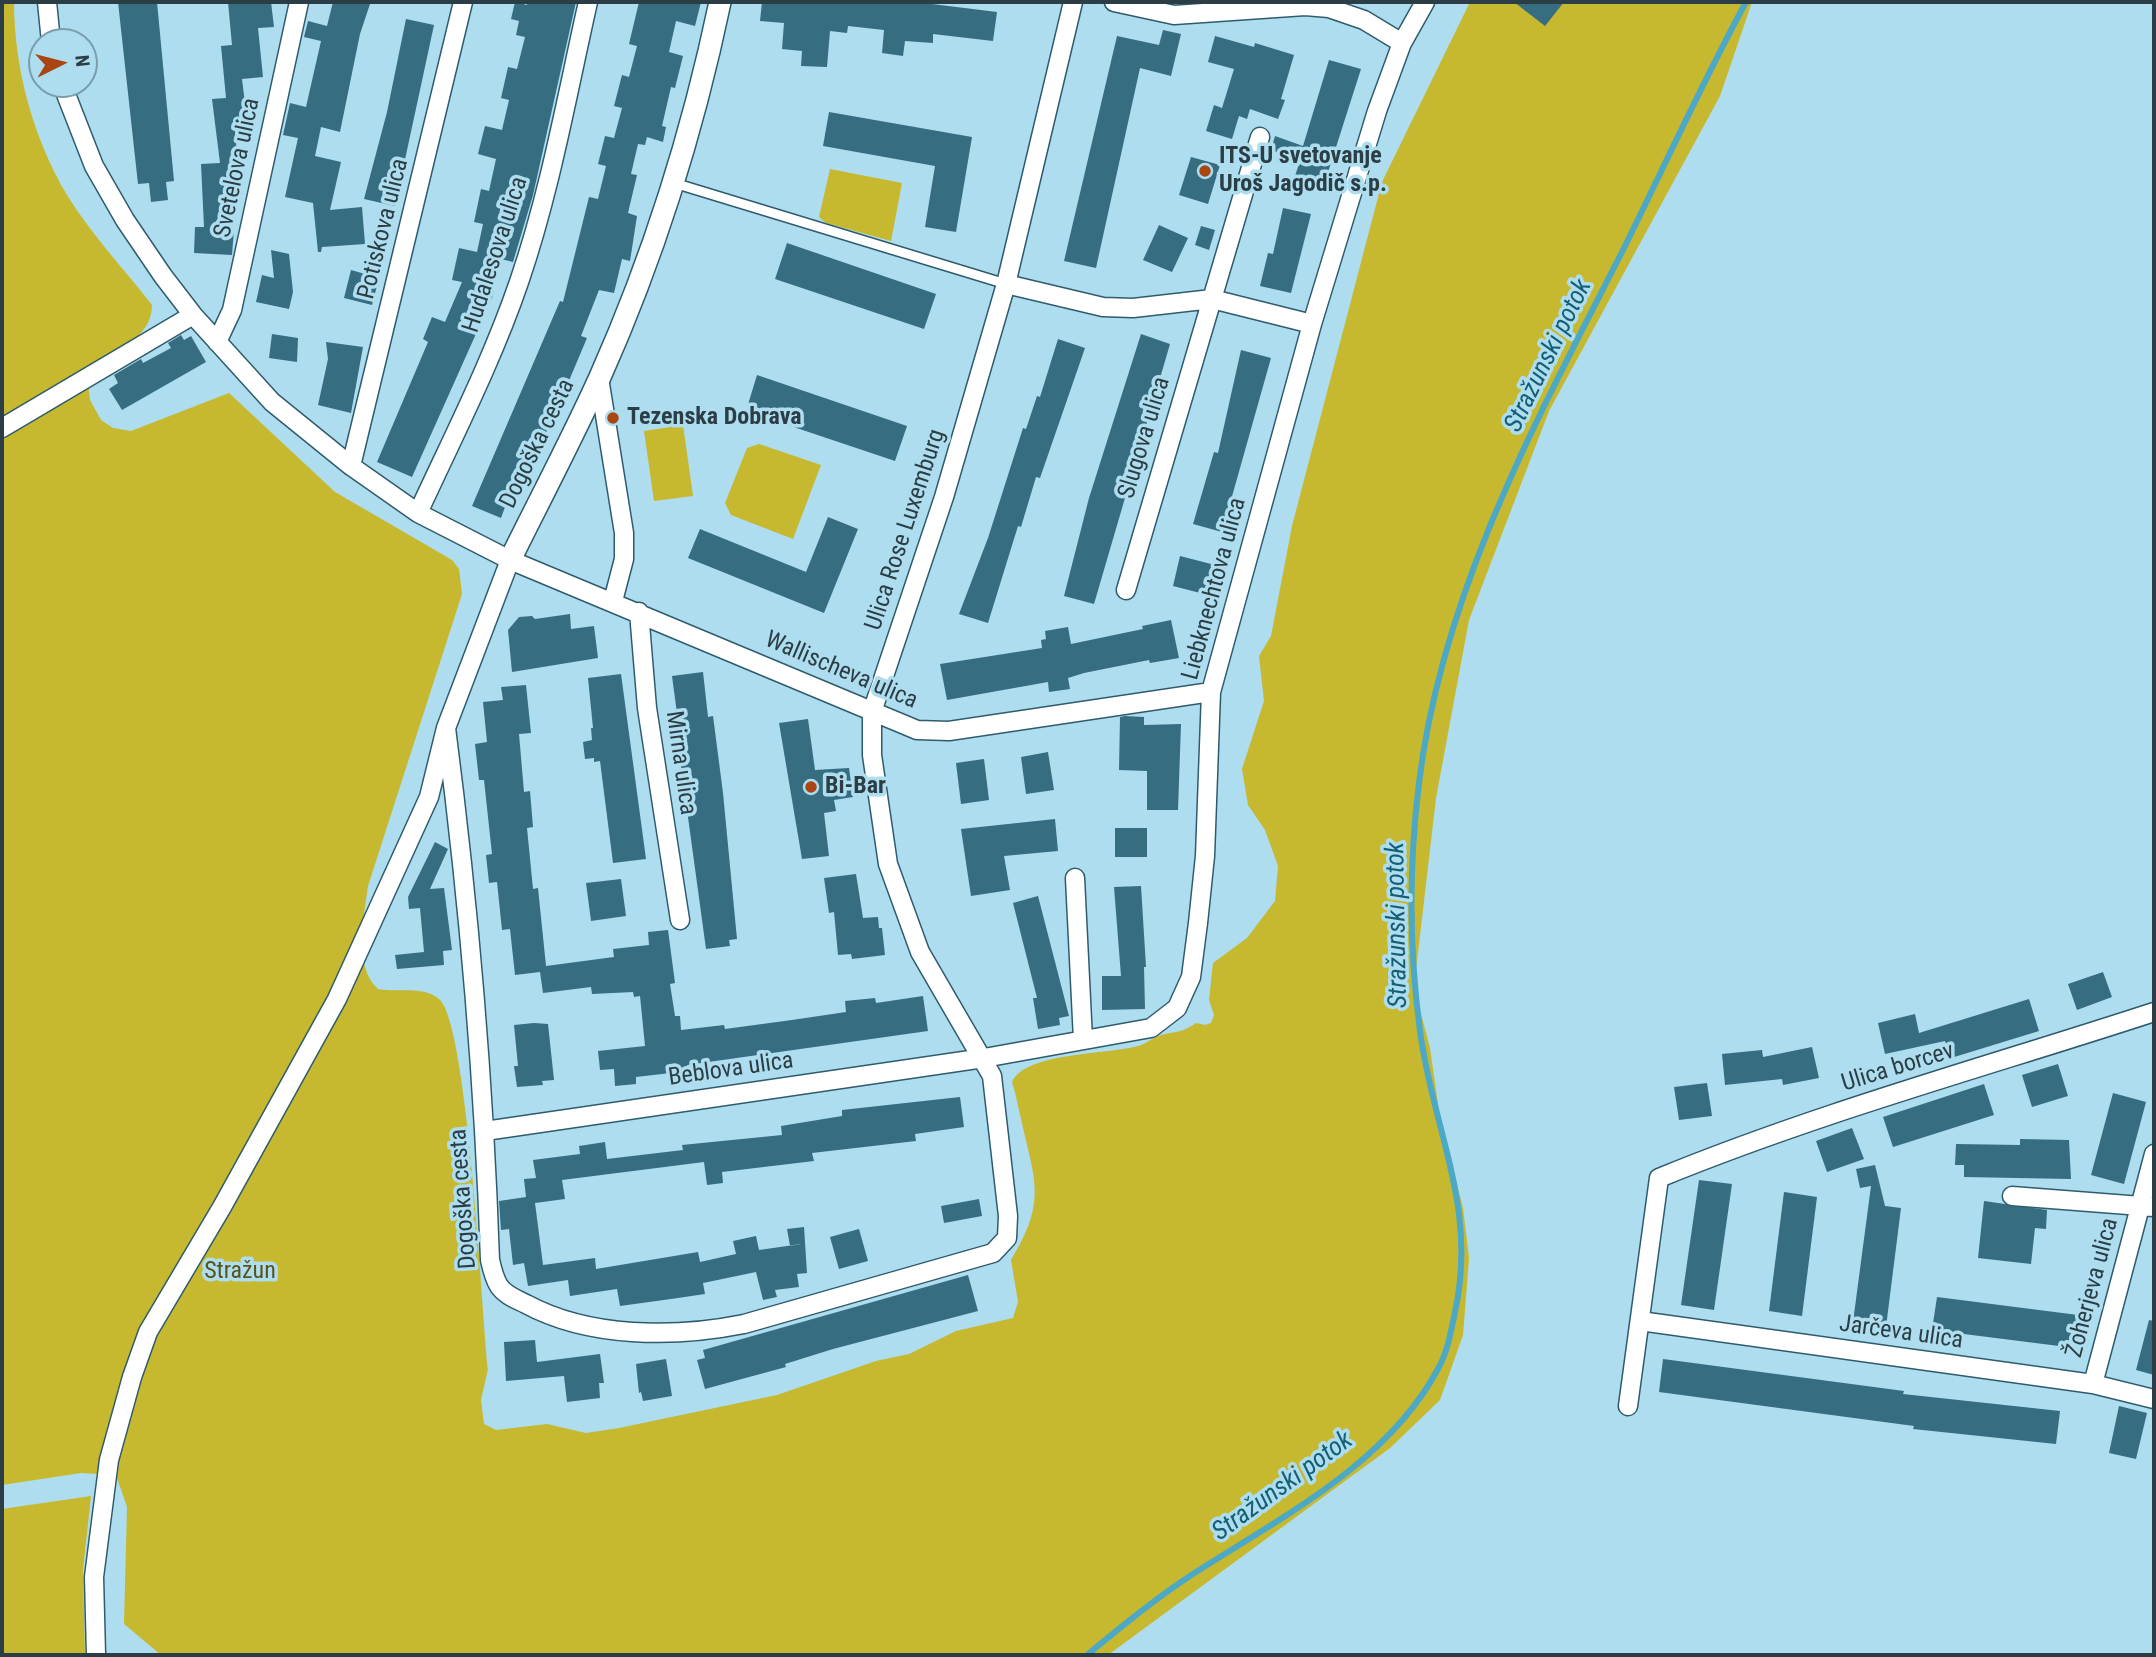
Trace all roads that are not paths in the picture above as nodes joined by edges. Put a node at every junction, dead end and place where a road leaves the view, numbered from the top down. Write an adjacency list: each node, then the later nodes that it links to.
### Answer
1 (47, 2): 9 (street)
2 (299, 2): 18 (street, Svetelova ulica)
3 (463, 2): 21 (street, Potiskova ulica)
4 (587, 2): 22 (street, Hudalesova ulica)
5 (720, 2): 13 (street, Dogoška cesta)
6 (1073, 2): 14 (street, Ulica Rose Luxemburg)
7 (1114, 2): 10 (street)
8 (1424, 2): 10 (street, Liebknechtova ulica)
9 (50, 28)
10 (1402, 43): 17 (street, Liebknechtova ulica)
11 (67, 98): 16 (street, Wallischeva ulica)
12 (1260, 137): 15 (street, Slugova ulica)
13 (674, 183): 14 (lane); 19 (street, Dogoška cesta)
14 (1006, 284): 15 (street); 28 (street, Ulica Rose Luxemburg)
15 (1212, 299): 17 (street); 24 (street, Slugova ulica)
16 (193, 315): 18 (street, Wallischeva ulica); 20 (street)
17 (1312, 324): 27 (street, Liebknechtova ulica)
18 (217, 342): 21 (street, Wallischeva ulica)
19 (599, 378): 23 (street, Dogoška cesta); 25 (street)
20 (2, 428)
21 (351, 467): 22 (street, Wallischeva ulica)
22 (418, 513): 23 (street, Wallischeva ulica)
23 (510, 559): 25 (street, Wallischeva ulica); 29 (street, Dogoška cesta)
24 (1126, 590)
25 (614, 601): 26 (street, Wallischeva ulica)
26 (639, 612): 28 (street, Wallischeva ulica); 31 (street, Mirna ulica)
27 (1211, 692): 28 (street, Wallischeva ulica); 33 (street, Liebknechtova ulica)
28 (872, 712): 34 (street, Ulica Rose Luxemburg)
29 (446, 728): 35 (street, Dogoška cesta); 43 (street, Dogoška cesta)
30 (1075, 878): 33 (street)
31 (680, 920)
32 (2154, 1012): 39 (street, Ulica borcev)
33 (1083, 1040): 34 (street, Liebknechtova ulica)
34 (984, 1058): 35 (street, Beblova ulica); 35 (street, Dogoška cesta)
35 (485, 1131)
36 (2154, 1154): 38 (street, Žoherjeva ulica)
37 (2012, 1196): 38 (street, Žoherjeva ulica)
38 (2148, 1206): 40 (street, Žoherjeva ulica)
39 (1640, 1321): 40 (street, Jarčeva ulica); 42 (street)
40 (2093, 1384): 41 (street, Jarčeva ulica)
41 (2154, 1399)
42 (1628, 1406)
43 (96, 1655)

